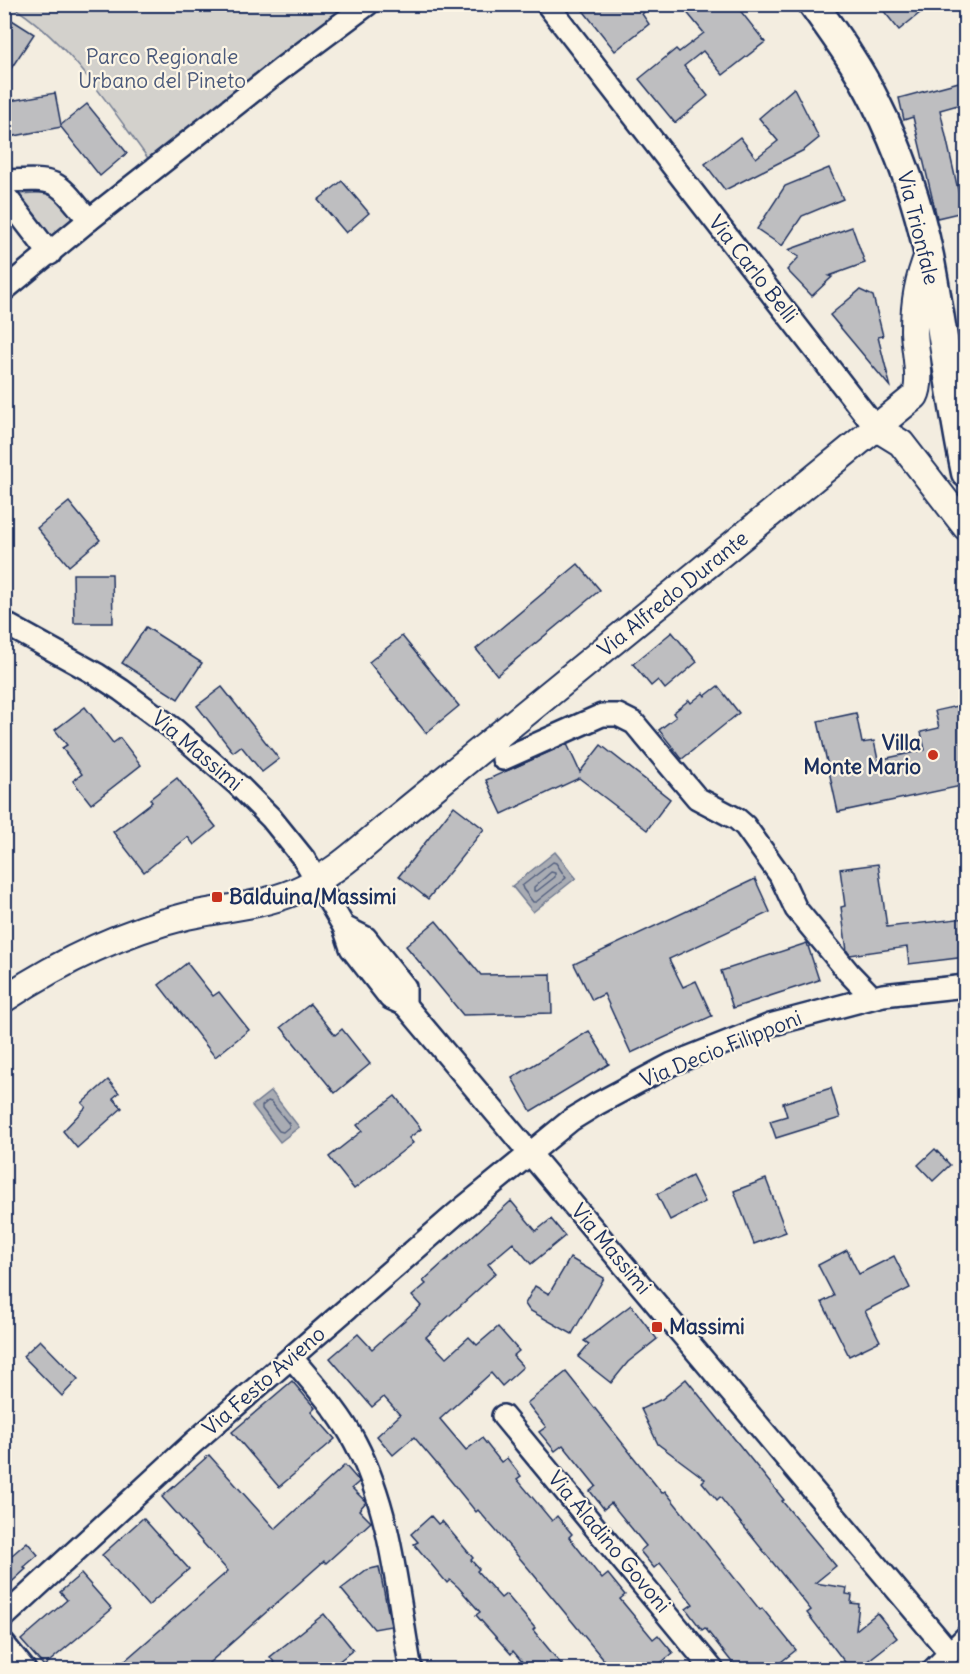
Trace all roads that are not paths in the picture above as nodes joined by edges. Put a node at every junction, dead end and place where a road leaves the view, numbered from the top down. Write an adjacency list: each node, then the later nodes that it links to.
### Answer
1 (368, 4): 6 (street)
2 (547, 4): 10 (street, Via Carlo Belli)
3 (813, 4): 8 (main road, Via Trionfale)
4 (4, 181): 6 (street)
5 (4, 194): 7 (street)
6 (89, 220): 7 (street)
7 (50, 254): 9 (street)
8 (928, 255): 10 (street, Via Alfredo Durante); 11 (main road, Via Trionfale)
9 (4, 290)
10 (875, 426): 12 (street, Via Carlo Belli); 15 (street, Via Alfredo Durante)
11 (966, 473)
12 (966, 527)
13 (6, 627): 15 (street, Via Massimi)
14 (503, 759): 17 (street)
15 (317, 880): 18 (street, Via Alfredo Durante); 19 (street, Via Massimi)
16 (966, 986): 17 (street, Via Decio Filipponi)
17 (872, 997): 19 (street, Via Decio Filipponi)
18 (4, 999)
19 (531, 1153): 20 (street, Via Festo Avieno); 25 (street, Via Massimi)
20 (292, 1358): 22 (street, Via Festo Avieno); 26 (street)
21 (504, 1416): 28 (street, Via Aladino Govoni)
22 (4, 1617)
23 (966, 1637): 25 (street)
24 (4, 1644): 27 (street)
25 (950, 1653): 29 (street)
26 (408, 1669)
27 (26, 1670)
28 (713, 1670)
29 (933, 1670)

